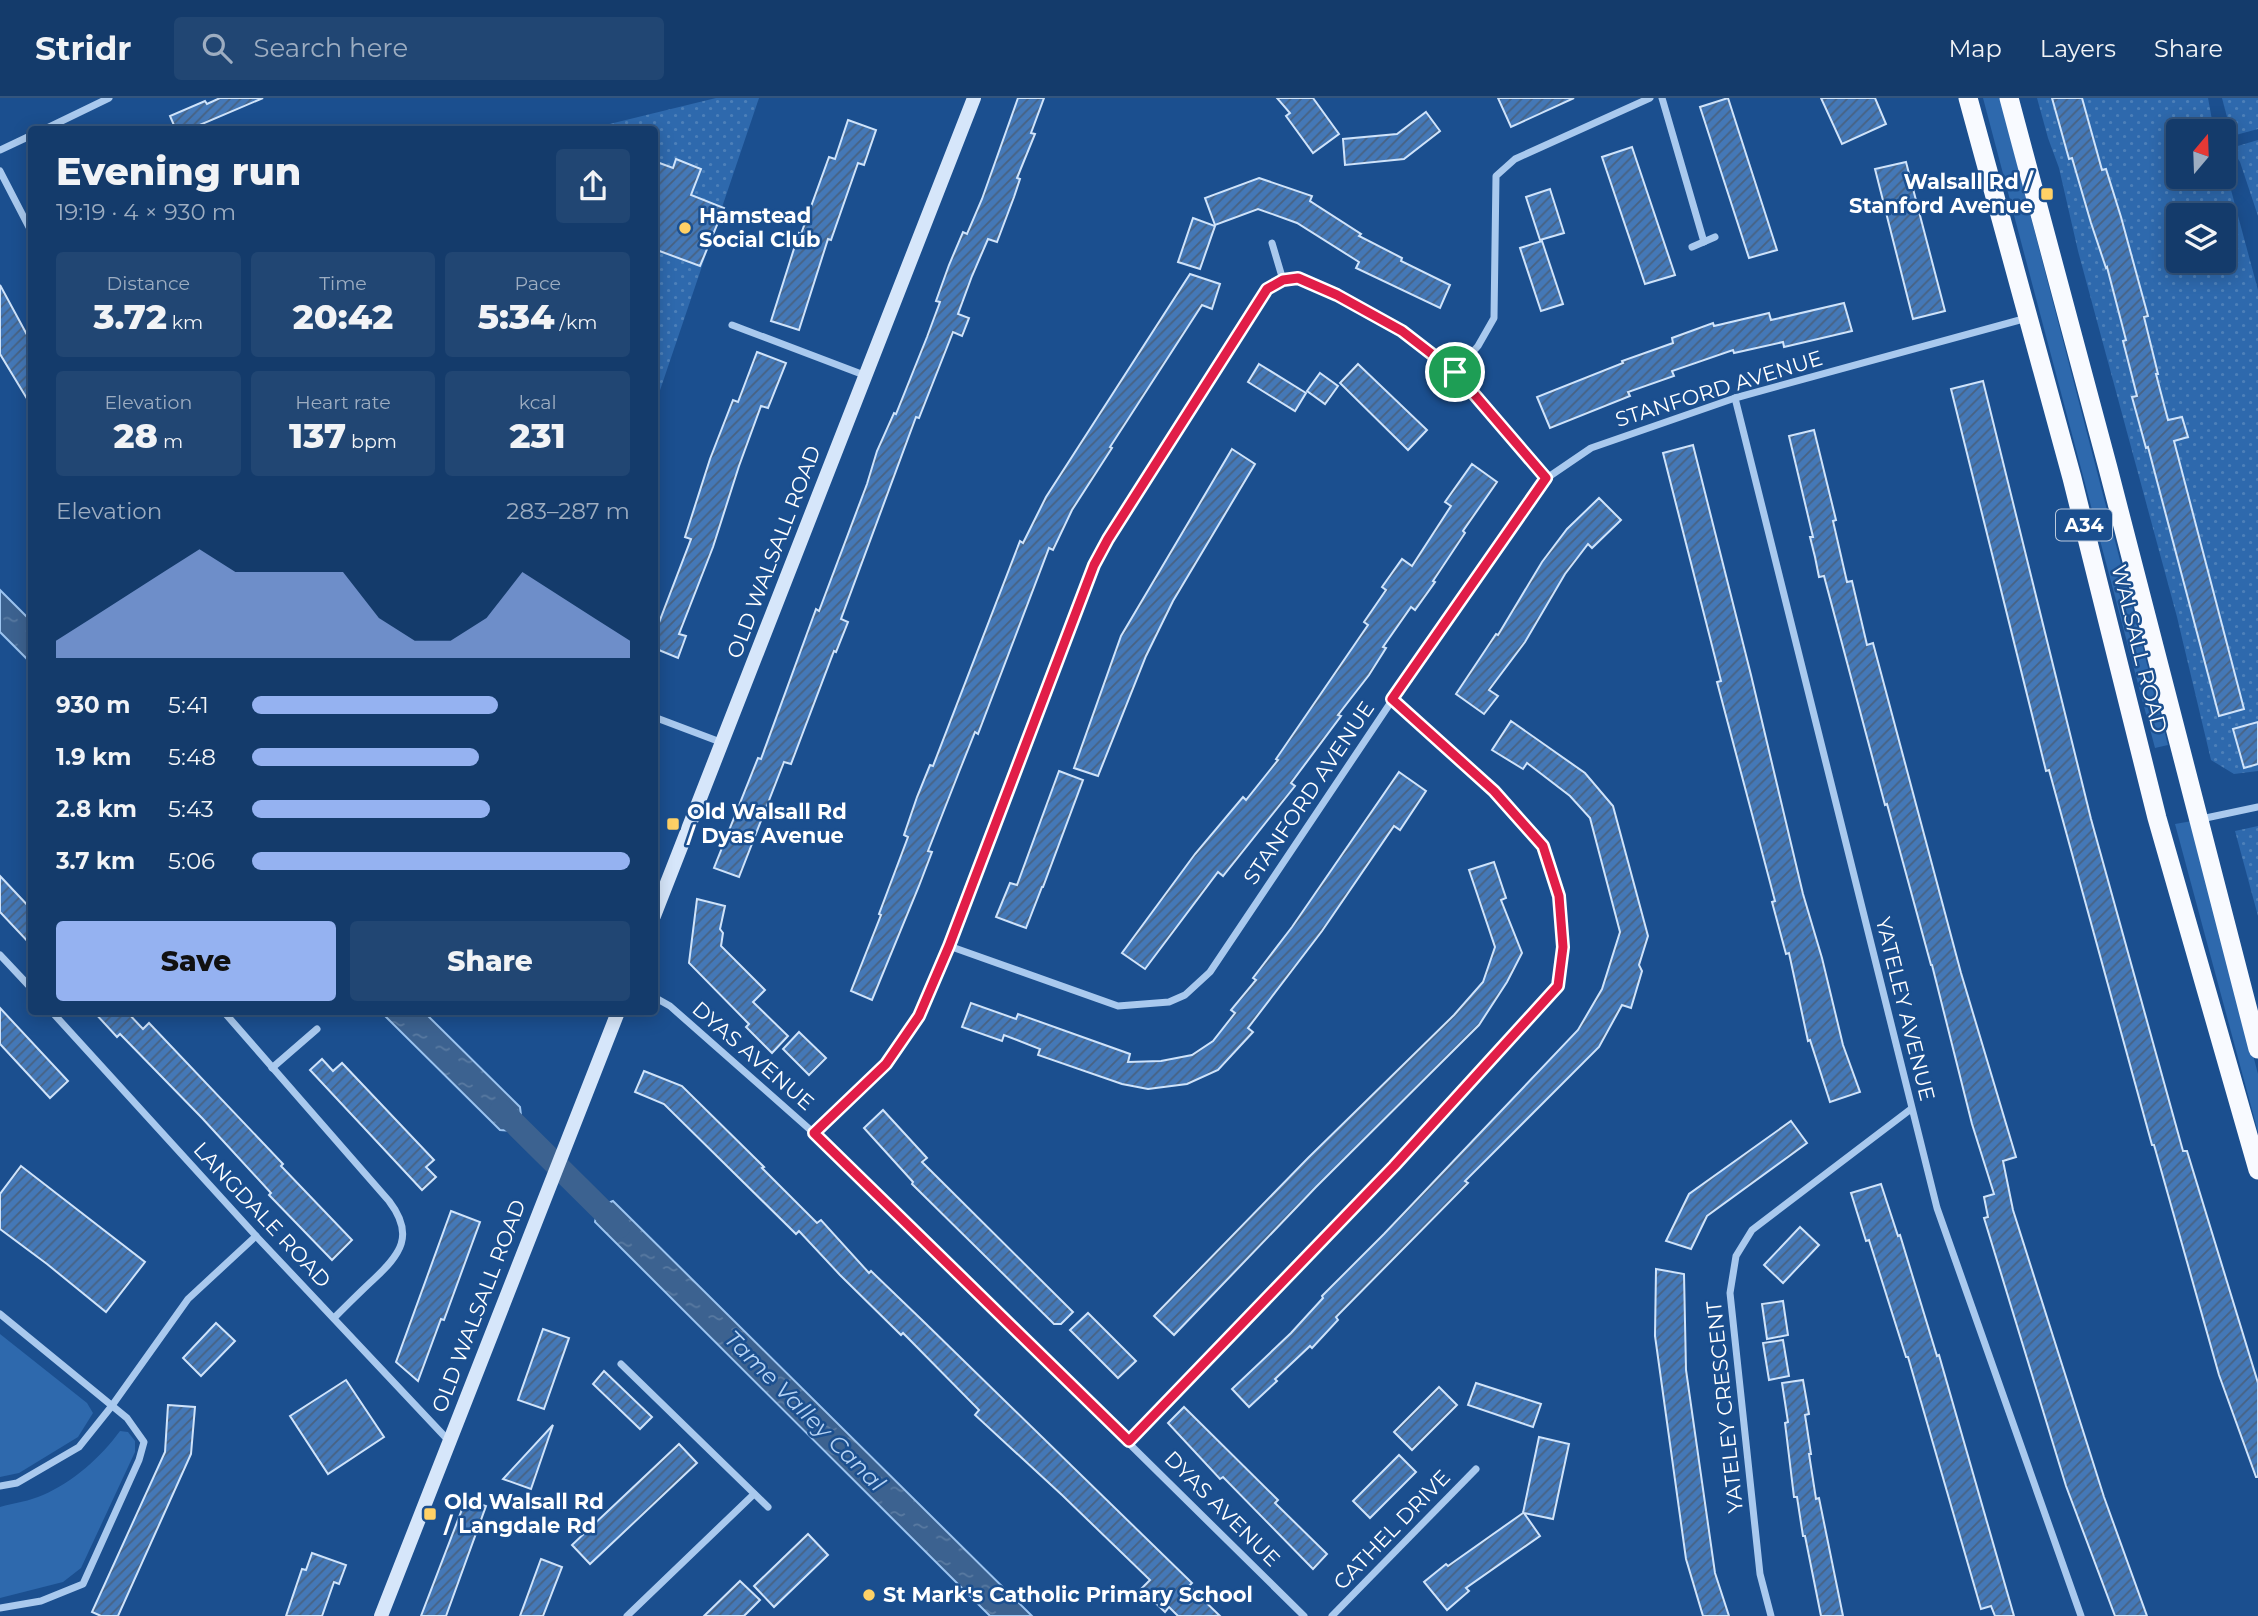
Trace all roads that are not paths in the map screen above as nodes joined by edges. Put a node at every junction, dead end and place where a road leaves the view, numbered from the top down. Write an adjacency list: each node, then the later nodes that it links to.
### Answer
1 (109, 98): 7 (street)
2 (974, 98): 20 (main road, OLD WALSALL ROAD)
3 (1650, 98): 19 (street)
4 (1662, 98): 13 (street)
5 (1968, 98): 17 (highway, WALSALL ROAD / A34)
6 (2009, 98): 27 (highway, WALSALL ROAD / A34)
7 (51, 126)
8 (28, 137): 9 (street)
9 (0, 150)
10 (0, 171): 11 (street)
11 (28, 225)
12 (1715, 237): 13 (street)
13 (1704, 242): 15 (street)
14 (1272, 243): 16 (street)
15 (1692, 247)
16 (1283, 280): 19 (street); 29 (street)
17 (2029, 318): 21 (street, STANFORD AVENUE); 41 (highway, WALSALL ROAD / A34)
18 (732, 325): 20 (street)
19 (1455, 372): 22 (street)
20 (864, 375): 25 (main road, OLD WALSALL ROAD)
21 (1735, 398): 22 (street, STANFORD AVENUE); 39 (street, YATELEY AVENUE)
22 (1546, 478): 23 (street, STANFORD AVENUE)
23 (1392, 699): 29 (street, STANFORD AVENUE); 48 (street)
24 (658, 719): 25 (street)
25 (723, 743): 28 (main road, OLD WALSALL ROAD)
26 (2258, 807): 27 (street)
27 (2199, 819): 37 (highway, WALSALL ROAD / A34)
28 (658, 906)
29 (949, 946): 40 (street)
30 (0, 955): 31 (street)
31 (28, 985)
32 (658, 999): 40 (street, DYAS AVENUE)
33 (55, 1015): 42 (street, LANGDALE ROAD)
34 (226, 1015): 38 (street)
35 (617, 1015): 47 (main road, OLD WALSALL ROAD)
36 (317, 1029): 38 (street)
37 (2258, 1049)
38 (272, 1068): 44 (street)
39 (1911, 1109): 58 (street, YATELEY CRESCENT); 59 (street, YATELEY AVENUE)
40 (814, 1133): 48 (street, DYAS AVENUE)
41 (2258, 1170)
42 (256, 1236): 44 (street, LANGDALE ROAD); 46 (street)
43 (0, 1314): 46 (street)
44 (334, 1318): 47 (street, LANGDALE ROAD)
45 (621, 1364): 51 (street)
46 (111, 1407): 50 (street); 53 (street)
47 (449, 1441): 54 (main road, OLD WALSALL ROAD)
48 (1129, 1441): 56 (street, DYAS AVENUE)
49 (1476, 1469): 57 (street, CATHEL DRIVE)
50 (0, 1486)
51 (754, 1494): 52 (street); 55 (street)
52 (768, 1507)
53 (0, 1608)
54 (381, 1616)
55 (627, 1616)
56 (1304, 1616)
57 (1332, 1616)
58 (1771, 1616)
59 (2081, 1616)

